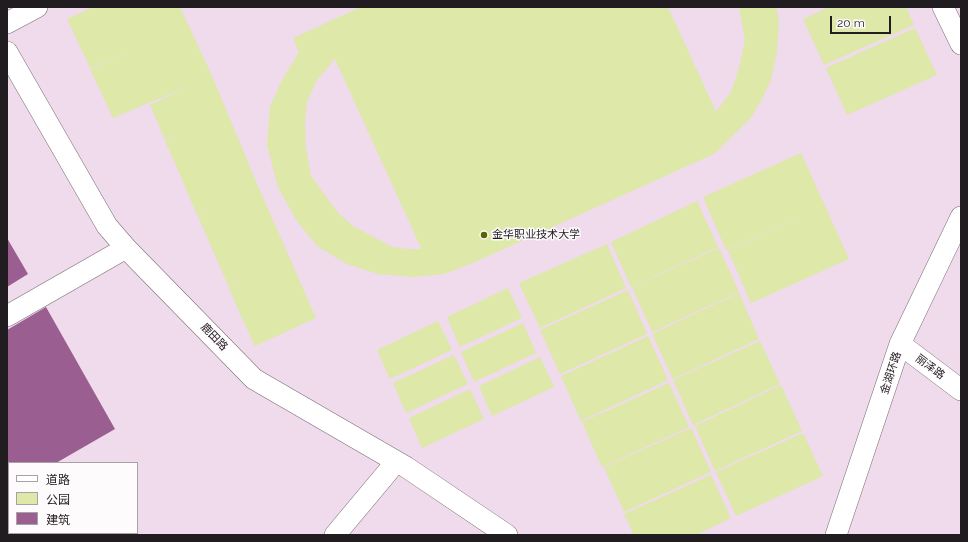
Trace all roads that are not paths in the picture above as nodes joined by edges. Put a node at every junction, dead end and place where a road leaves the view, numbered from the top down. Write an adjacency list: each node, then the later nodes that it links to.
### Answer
1 (37, 7): 3 (street)
2 (943, 7): 4 (street)
3 (7, 23)
4 (961, 44)
5 (7, 52): 7 (street, 鹿田路)
6 (961, 217): 9 (street, 金湖环路)
7 (126, 248): 8 (street); 11 (street, 鹿田路)
8 (7, 316)
9 (900, 344): 10 (street, 丽泽路); 14 (street, 金湖环路)
10 (961, 390)
11 (396, 462): 12 (street); 13 (street, 鹿田路)
12 (335, 535)
13 (506, 535)
14 (836, 535)

